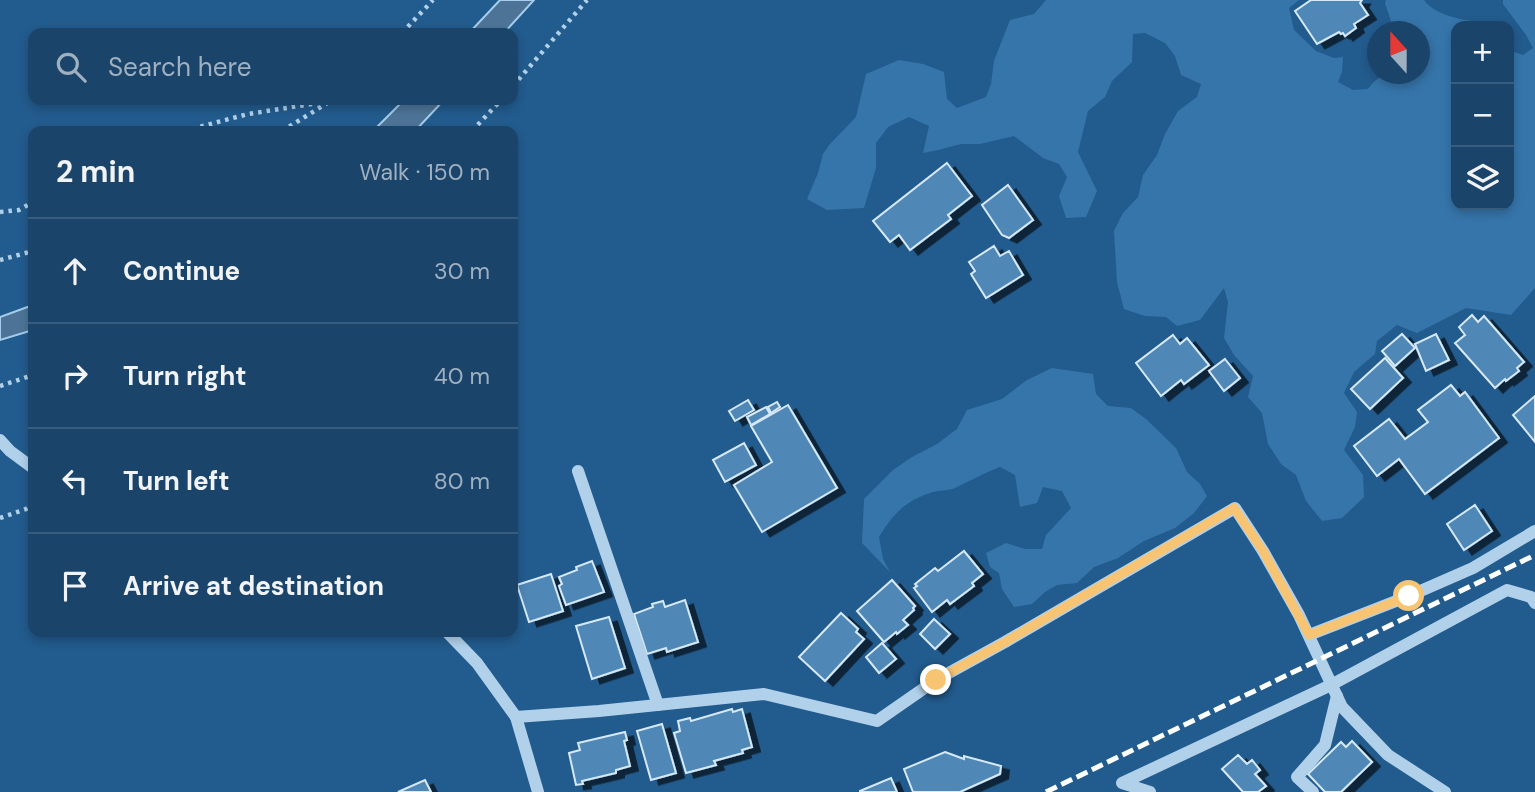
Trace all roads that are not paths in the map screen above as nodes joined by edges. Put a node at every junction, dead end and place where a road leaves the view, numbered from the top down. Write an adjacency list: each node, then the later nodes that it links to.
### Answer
1 (0, 440): 2 (street)
2 (28, 464)
3 (578, 471): 9 (street)
4 (1535, 531): 6 (street)
5 (1535, 603): 8 (street)
6 (1309, 635): 8 (street); 9 (street)
7 (452, 637): 10 (street)
8 (1334, 691): 12 (street); 13 (street); 14 (street)
9 (658, 705): 10 (street)
10 (516, 717): 11 (street)
11 (538, 792)
12 (1150, 792)
13 (1312, 792)
14 (1445, 792)

